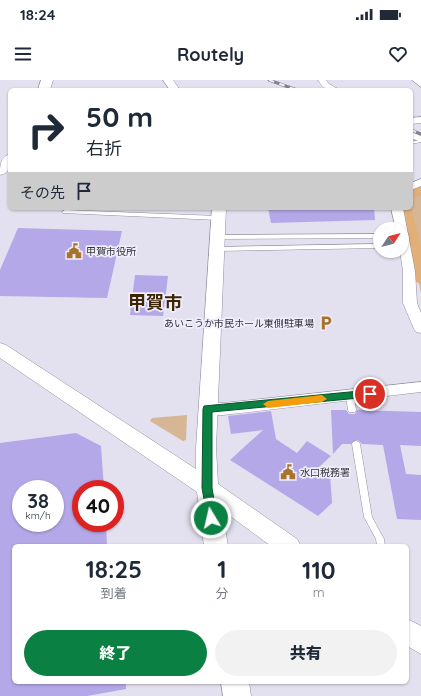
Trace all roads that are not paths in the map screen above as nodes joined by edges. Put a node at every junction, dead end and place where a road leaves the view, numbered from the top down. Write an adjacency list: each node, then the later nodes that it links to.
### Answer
1 (322, 80): 4 (street)
2 (416, 80): 3 (street)
3 (421, 84)
4 (331, 88)
5 (6, 158): 6 (main road)
6 (0, 171)
7 (397, 210): 10 (street)
8 (65, 212): 9 (lane)
9 (218, 213): 12 (street)
10 (400, 222)
11 (373, 236): 12 (lane)
12 (217, 243): 13 (lane); 18 (street)
13 (373, 246)
14 (407, 258): 15 (street)
15 (421, 329)
16 (0, 349): 20 (street)
17 (421, 387): 18 (street)
18 (208, 409): 20 (street)
19 (356, 444): 23 (lane)
20 (207, 488): 21 (street); 22 (street)
21 (216, 544)
22 (286, 544)
23 (381, 544)
24 (409, 631): 25 (street)
25 (421, 640)
26 (235, 684): 27 (street)
27 (237, 696)

